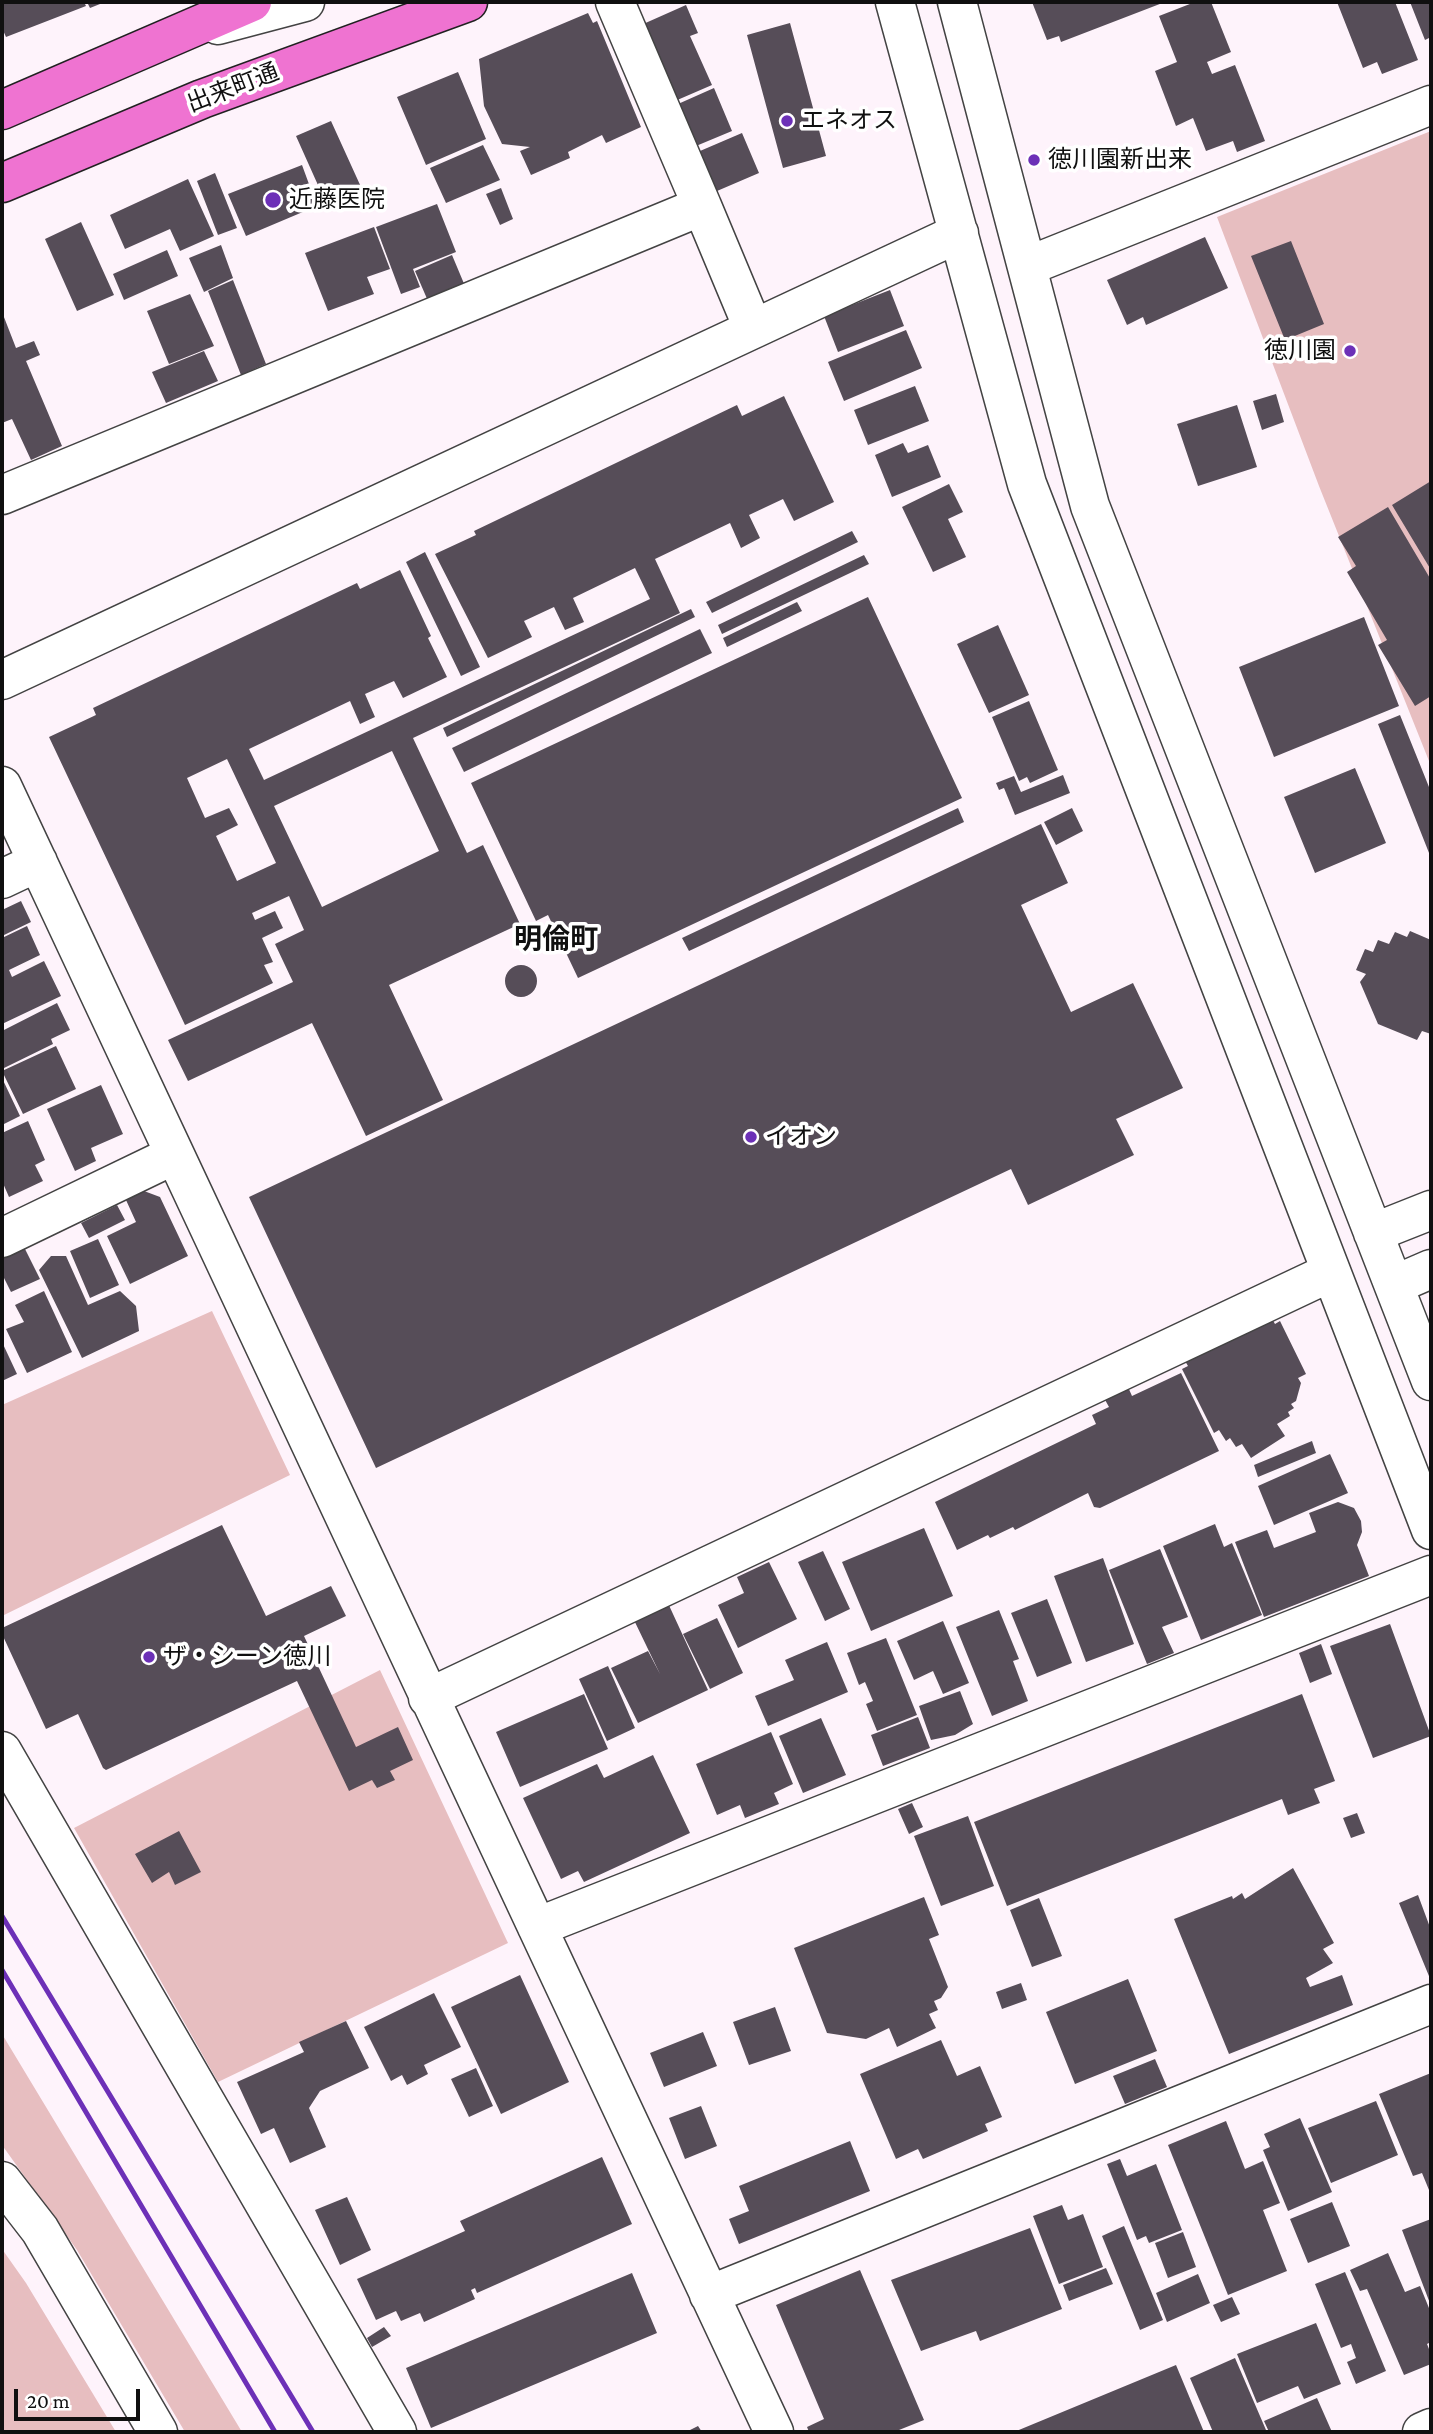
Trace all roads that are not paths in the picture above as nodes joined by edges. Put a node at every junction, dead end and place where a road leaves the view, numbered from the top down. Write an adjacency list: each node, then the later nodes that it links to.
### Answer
1 (252, 2): 7 (main road)
2 (305, 2): 7 (street)
3 (468, 2): 10 (main road, 出来町通)
4 (615, 2): 11 (street)
5 (895, 2): 12 (street)
6 (957, 2): 13 (street)
7 (155, 43): 9 (main road)
8 (1431, 105): 13 (street)
9 (2, 110)
10 (2, 183)
11 (702, 206): 14 (street); 15 (street)
12 (959, 233): 14 (street); 25 (street)
13 (1028, 265): 22 (street)
14 (753, 328): 16 (street)
15 (2, 495)
16 (2, 680)
17 (2, 786): 18 (street)
18 (38, 862): 19 (street); 20 (street)
19 (2, 879)
20 (174, 1155): 23 (street); 30 (street)
21 (1431, 1210): 22 (street)
22 (1373, 1233): 26 (street)
23 (2, 1238)
24 (1431, 1269): 26 (street)
25 (1331, 1272): 28 (street); 30 (street)
26 (1394, 1284): 27 (street)
27 (1431, 1381)
28 (1431, 1530)
29 (1431, 1575): 32 (street)
30 (428, 1698): 32 (street)
31 (2, 1751): 38 (street)
32 (537, 1927): 35 (street)
33 (1431, 2004): 35 (street)
34 (2, 2181): 37 (street)
35 (709, 2295): 39 (street)
36 (1431, 2428): 40 (street)
37 (158, 2432)
38 (397, 2432)
39 (774, 2432)
40 (1422, 2432)

